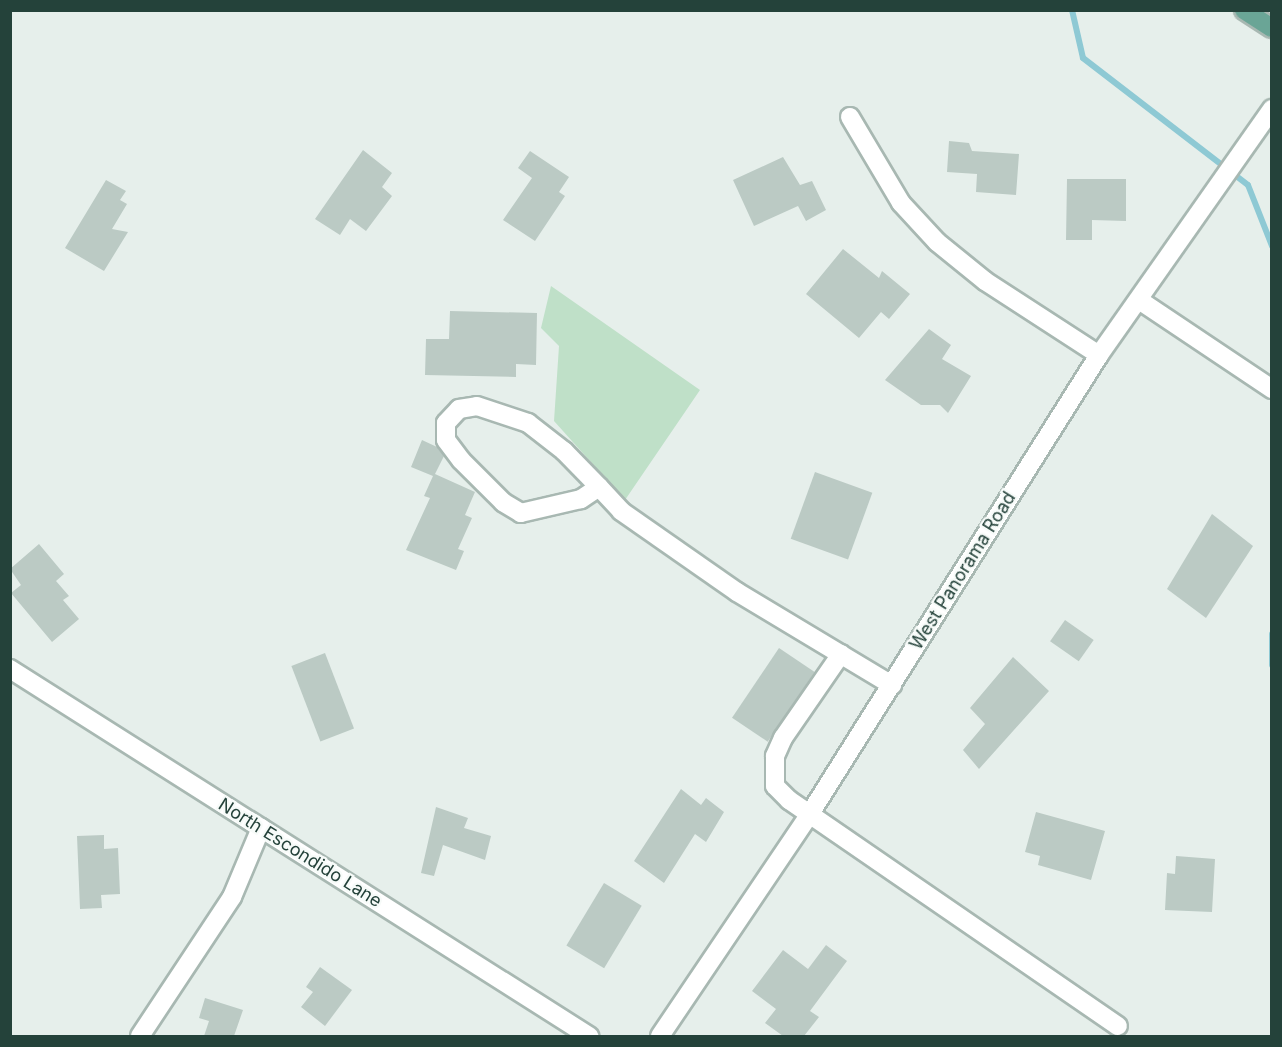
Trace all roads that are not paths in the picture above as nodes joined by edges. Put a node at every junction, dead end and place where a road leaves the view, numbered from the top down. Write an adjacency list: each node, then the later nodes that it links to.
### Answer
1 (1244, 10): 2 (main road)
2 (1272, 28)
3 (1272, 110): 5 (street, West Panorama Road)
4 (850, 117): 6 (street)
5 (1139, 300): 6 (street, West Panorama Road); 7 (street)
6 (1099, 355): 11 (street, West Panorama Road)
7 (1272, 389)
8 (599, 487): 8 (street); 9 (street)
9 (841, 654): 11 (street); 12 (street)
10 (10, 669): 13 (street, North Escondido Lane)
11 (892, 685): 12 (street, West Panorama Road)
12 (811, 813): 14 (street); 17 (street, West Panorama Road)
13 (261, 828): 15 (street); 16 (street, North Escondido Lane)
14 (1118, 1026)
15 (140, 1036)
16 (589, 1036)
17 (660, 1036)

